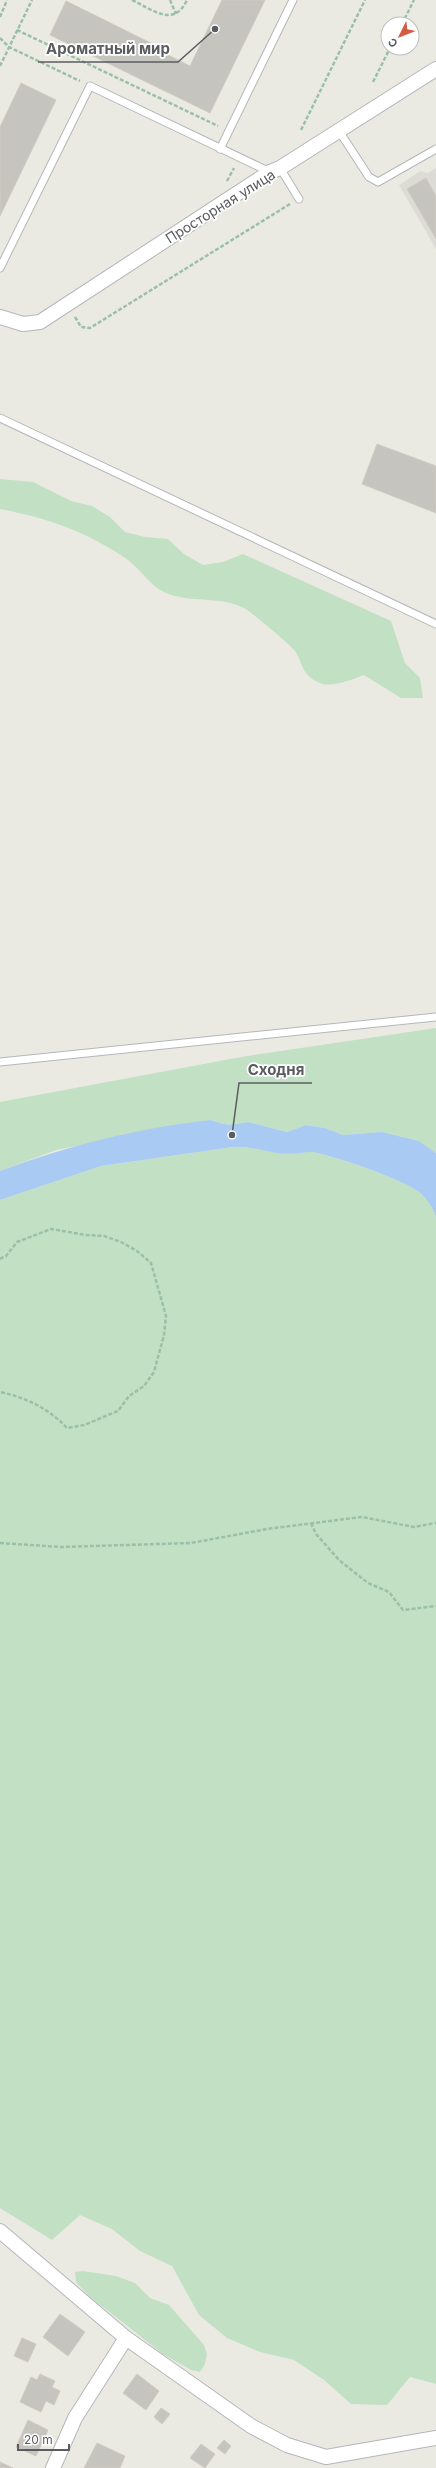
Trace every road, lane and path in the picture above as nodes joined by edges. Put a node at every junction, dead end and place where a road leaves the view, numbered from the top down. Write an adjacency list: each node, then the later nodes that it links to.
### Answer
1 (7, 0): 11 (path)
2 (32, 0): 12 (path)
3 (132, 0): 9 (path)
4 (170, 0): 9 (path)
5 (187, 0): 9 (path)
6 (293, 0): 21 (lane)
7 (365, 0): 20 (path)
8 (414, 0): 10 (path)
9 (176, 14)
10 (406, 16)
11 (0, 17)
12 (18, 30): 14 (path); 21 (path)
13 (0, 38): 14 (path)
14 (9, 47): 16 (path); 19 (path)
15 (386, 56): 18 (path)
16 (0, 66)
17 (436, 69): 22 (street, Просторная улица)
18 (373, 82)
19 (90, 86): 24 (lane); 29 (lane)
20 (301, 130)
21 (229, 131): 24 (lane)
22 (339, 131): 23 (lane); 26 (street, Просторная улица)
23 (436, 149)
24 (220, 150): 25 (lane)
25 (238, 158): 26 (lane); 27 (path)
26 (275, 170): 28 (lane); 30 (street, Просторная улица)
27 (227, 182)
28 (299, 199): 30 (path)
29 (0, 268)
30 (68, 304): 31 (street, Просторная улица)
31 (0, 317)
32 (0, 418): 33 (lane)
33 (436, 624)
34 (436, 1017): 35 (lane)
35 (0, 1062)
36 (0, 1259): 37 (path)
37 (0, 1392)
38 (311, 1523): 39 (path); 40 (path); 41 (path)
39 (436, 1523)
40 (0, 1543)
41 (436, 1606)
42 (0, 2231): 43 (street)
43 (126, 2338): 44 (street); 45 (street)
44 (436, 2438)
45 (53, 2468)

